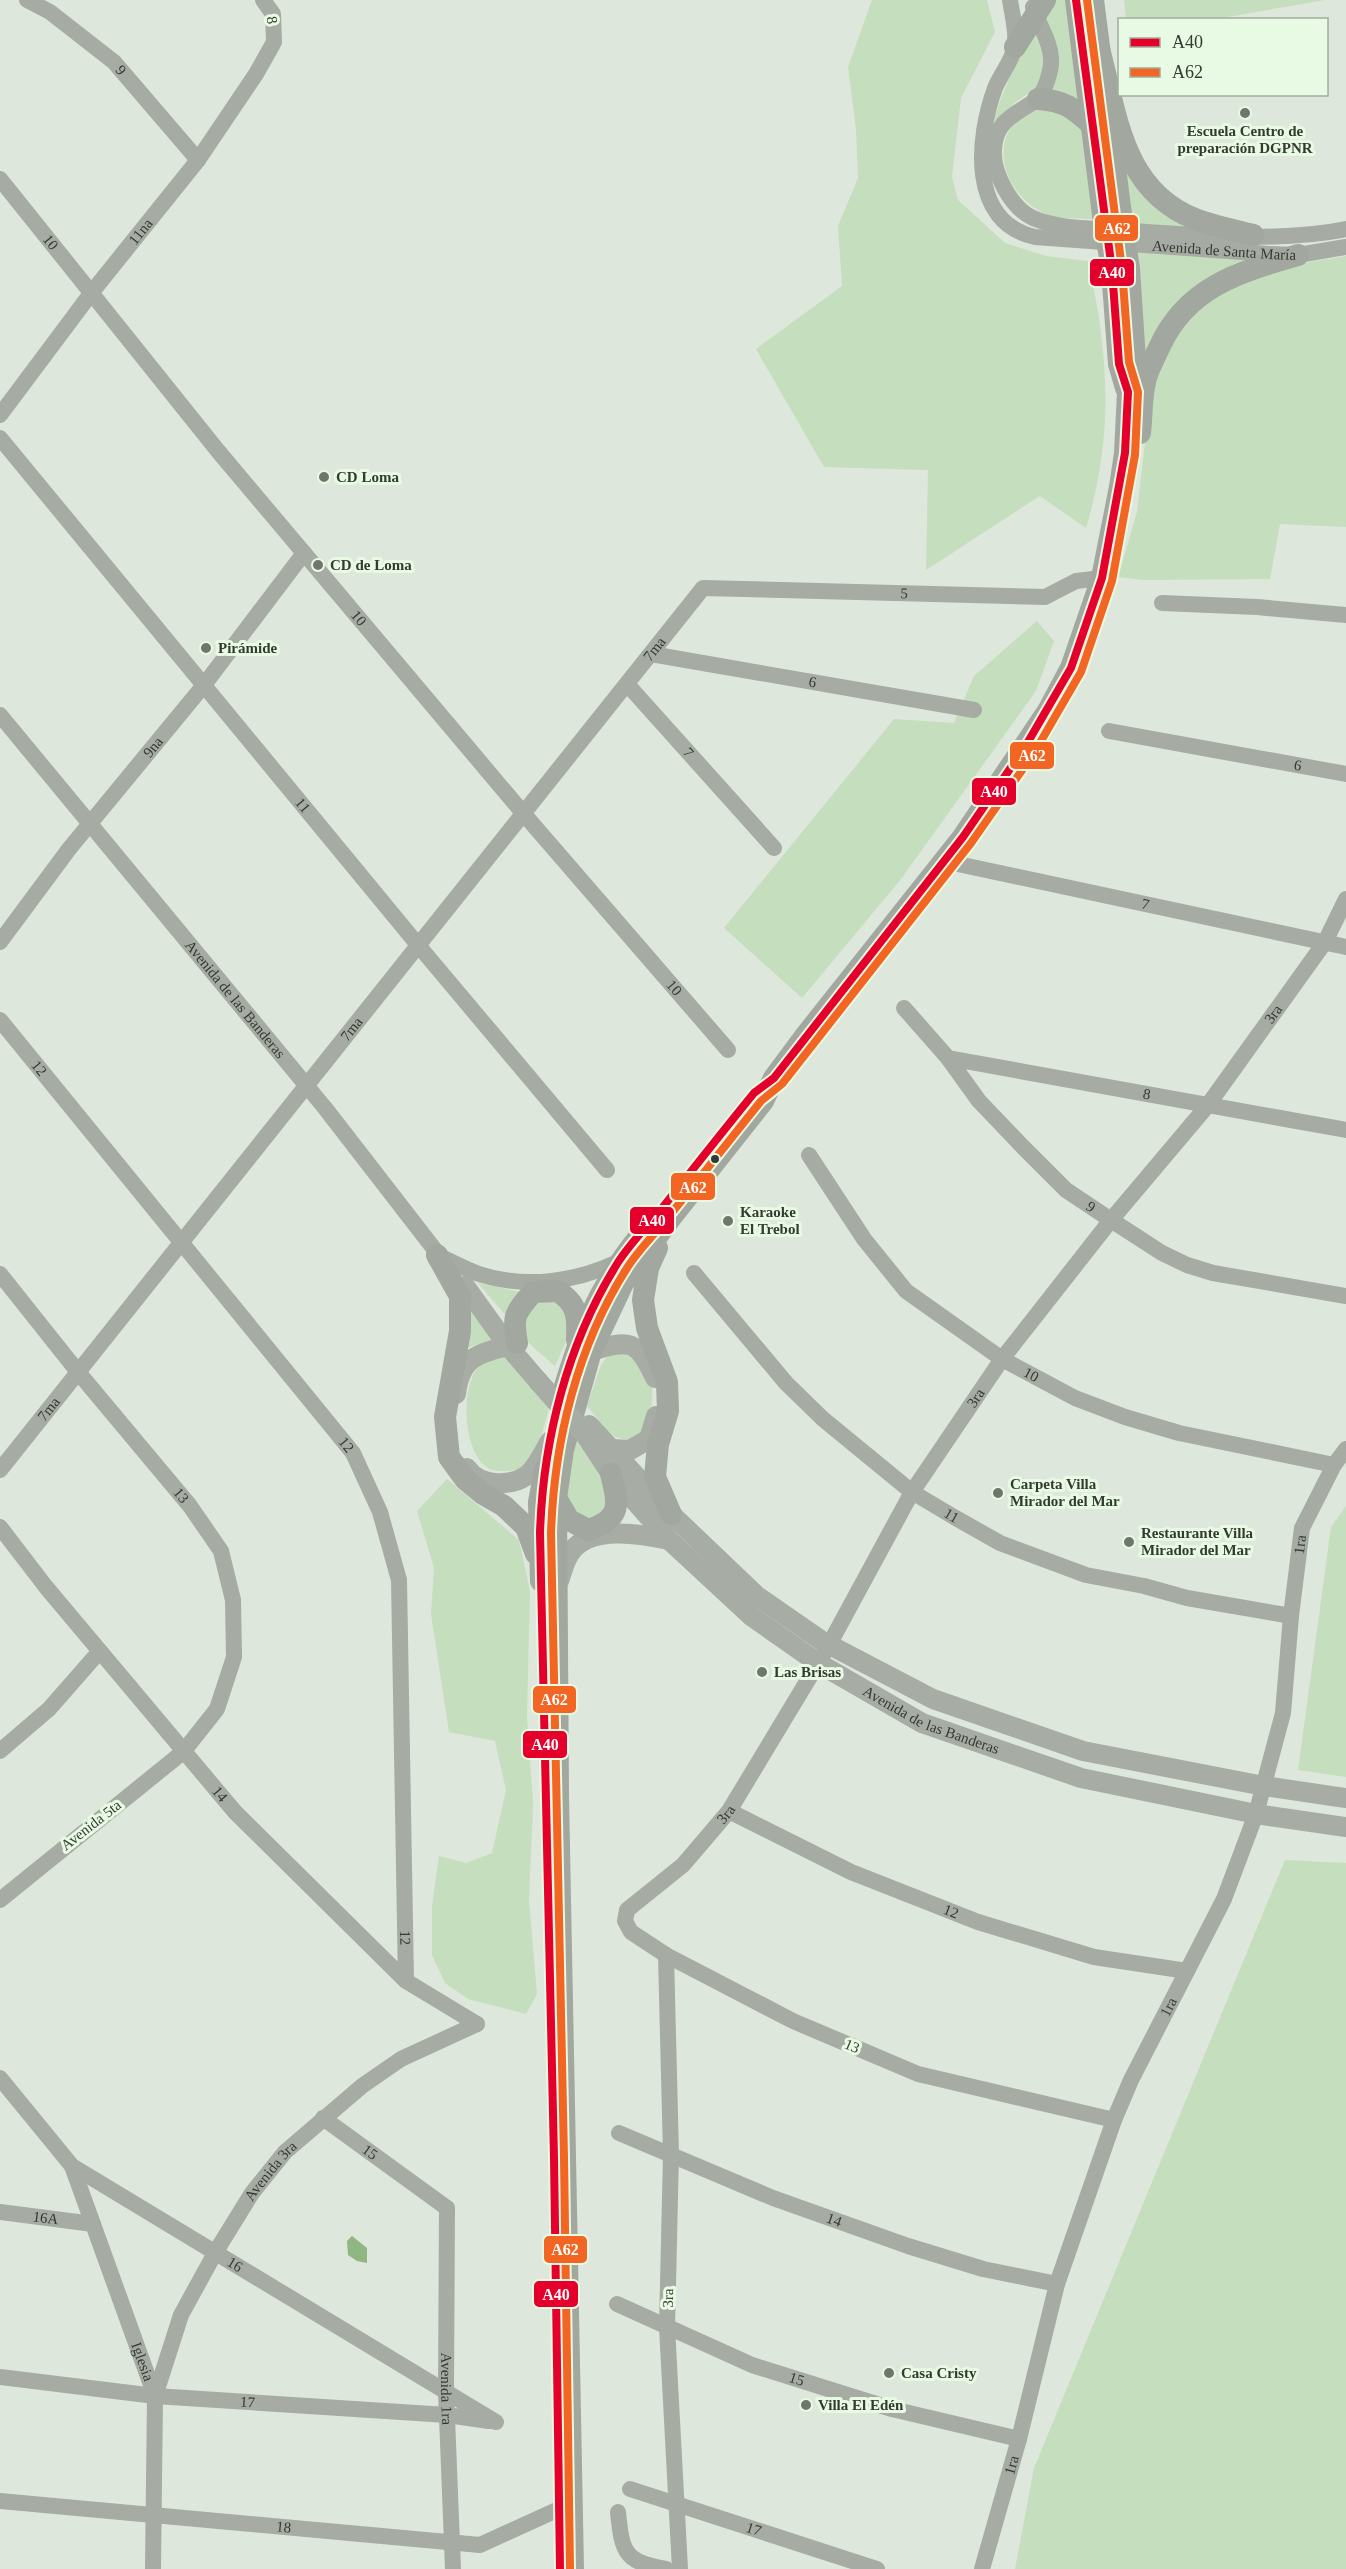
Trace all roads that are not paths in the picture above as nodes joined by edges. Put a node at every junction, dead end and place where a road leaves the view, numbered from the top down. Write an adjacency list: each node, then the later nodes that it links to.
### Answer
1 (27, 0): 12 (street, 9)
2 (263, 0): 7 (street, 8)
3 (1010, 0): 8 (street)
4 (1076, 0): 11 (highway)
5 (1093, 0): 9 (highway)
6 (1038, 5): 8 (highway); 10 (street)
7 (274, 42): 12 (street, 11na)
8 (1015, 47): 18 (street, Avenida de Santa María)
9 (1099, 49): 14 (highway); 16 (highway)
10 (1038, 99): 11 (highway); 16 (street, Avenida de Santa María)
11 (1092, 125): 14 (highway)
12 (198, 160): 19 (street, 11na)
13 (0, 179): 19 (street, 10)
14 (1112, 215): 23 (highway, bridge)
15 (1346, 228): 16 (street, Avenida de Santa María)
16 (1253, 235)
17 (1346, 247): 18 (street, Avenida de Santa María)
18 (1298, 255): 23 (highway)
19 (92, 292): 20 (street, 11na); 22 (street, 10)
20 (0, 415)
21 (0, 438): 29 (street, 11)
22 (304, 553): 29 (street, 9na); 34 (street, 10)
23 (1102, 578): 24 (street, 5); 37 (highway)
24 (703, 588): 27 (street, 7ma)
25 (1162, 603): 26 (street)
26 (1346, 615)
27 (651, 654): 28 (street, 7ma); 30 (street, 6)
28 (627, 684): 34 (street, 7ma); 36 (street, 7)
29 (204, 686): 35 (street, 9na); 41 (street, 11)
30 (974, 710)
31 (0, 716): 35 (street, Avenida de las Banderas)
32 (1109, 731): 33 (street, 6)
33 (1346, 774)
34 (523, 813): 41 (street, 7ma); 45 (street, 10)
35 (90, 824): 39 (street, 9na); 48 (street, Avenida de las Banderas)
36 (774, 848)
37 (944, 861): 40 (street, 7); 47 (highway)
38 (1346, 899): 40 (street, 3ra)
39 (0, 942)
40 (1325, 942): 42 (street, 7); 49 (street, 3ra)
41 (418, 945): 48 (street, 7ma); 52 (street, 11)
42 (1346, 946)
43 (904, 1008): 46 (street, 9)
44 (0, 1020): 55 (street, 12)
45 (728, 1050)
46 (948, 1058): 49 (street, 8); 54 (street, 9)
47 (774, 1078): 53 (highway); 57 (highway)
48 (306, 1086): 55 (street, 7ma); 56 (street, Avenida de las Banderas)
49 (1208, 1105): 50 (street, 8); 54 (street, 3ra)
50 (1346, 1130)
51 (809, 1155): 64 (street, 10)
52 (607, 1170)
53 (669, 1220): 63 (highway); 75 (highway)
54 (1112, 1220): 61 (street, 9); 64 (street, 3ra)
55 (182, 1241): 65 (street, 7ma); 95 (street, 12)
56 (437, 1255): 57 (street); 60 (street, Avenida de las Banderas); 78 (highway)
57 (618, 1262): 63 (highway)
58 (694, 1273): 73 (street, 11)
59 (0, 1274): 65 (street, 13)
60 (465, 1286): 62 (main road, Avenida de las Banderas)
61 (1346, 1296)
62 (513, 1344): 63 (highway); 66 (main road, Avenida de las Banderas, bridge); 67 (main road)
63 (584, 1347): 67 (highway); 68 (main road); 74 (highway)
64 (1002, 1359): 70 (street, 10); 73 (street, 3ra)
65 (78, 1372): 71 (street, 7ma); 85 (street, 13)
66 (584, 1427): 68 (main road, Avenida de las Banderas); 72 (main road, Avenida de las Banderas)
67 (550, 1441): 78 (highway)
68 (612, 1449): 75 (main road, Avenida de las Banderas)
69 (1346, 1449): 70 (street, 1ra)
70 (1335, 1465): 80 (street, 1ra)
71 (0, 1470)
72 (610, 1474): 74 (highway); 77 (main road, Avenida de las Banderas)
73 (912, 1492): 80 (street, 11); 81 (street, 3ra)
74 (556, 1498): 79 (highway)
75 (671, 1514): 81 (main road, Avenida de las Banderas)
76 (0, 1527): 82 (street, 14)
77 (669, 1540): 79 (main road); 83 (main road, Avenida de las Banderas)
78 (540, 1565): 119 (highway)
79 (556, 1588): 126 (highway)
80 (1291, 1616): 86 (street, 1ra)
81 (829, 1645): 83 (street, 3ra); 86 (main road, Avenida de las Banderas)
82 (99, 1652): 84 (street); 85 (street, 14)
83 (818, 1663): 88 (street, 3ra); 89 (main road, Avenida de las Banderas)
84 (0, 1751)
85 (183, 1752): 91 (street, Avenida 5ta); 95 (street, 14)
86 (1264, 1786): 87 (main road, Avenida de las Banderas); 89 (street, 1ra)
87 (1346, 1798)
88 (729, 1811): 92 (street, 3ra); 94 (street, 12)
89 (1256, 1814): 90 (main road, Avenida de las Banderas); 94 (street, 1ra)
90 (1346, 1827)
91 (0, 1899)
92 (627, 1910): 93 (street, 13)
93 (666, 1955): 99 (street, 13); 101 (street, 3ra)
94 (1187, 1971): 99 (street, 1ra)
95 (406, 1982): 96 (street, 14)
96 (477, 2024): 98 (street, Avenida 3ra)
97 (0, 2078): 102 (street, 16)
98 (323, 2118): 103 (street, 15); 106 (street, Avenida 3ra)
99 (1114, 2120): 107 (street, 1ra)
100 (619, 2133): 101 (street, 14)
101 (671, 2154): 107 (street, 14); 109 (street, 3ra)
102 (72, 2166): 105 (street, Iglesia); 106 (street, 16)
103 (447, 2208): 111 (street, Avenida 1ra)
104 (0, 2212): 105 (street, 16A)
105 (93, 2224): 112 (street, Iglesia)
106 (215, 2253): 111 (street, 16); 112 (street, Avenida 3ra)
107 (1057, 2284): 115 (street, 1ra)
108 (617, 2304): 109 (street, 15)
109 (667, 2327): 115 (street, 15); 118 (street, 3ra)
110 (0, 2377): 112 (street, 17)
111 (446, 2392): 113 (street, Avenida 1ra); 114 (street, 16)
112 (155, 2396): 113 (street, 17); 121 (street, Iglesia)
113 (447, 2415): 114 (street, 17); 122 (street, Avenida 1ra)
114 (496, 2422)
115 (1019, 2439): 130 (street, 1ra)
116 (630, 2489): 118 (street, 17)
117 (0, 2501): 121 (street, 18)
118 (676, 2505): 128 (street, 3ra); 129 (street, 17)
119 (559, 2509): 122 (street, 18); 125 (highway)
120 (618, 2512): 127 (street)
121 (154, 2515): 122 (street, 18); 123 (street, Iglesia)
122 (452, 2542): 124 (street, Avenida 1ra)
123 (153, 2569)
124 (453, 2569)
125 (560, 2569)
126 (573, 2569)
127 (666, 2569)
128 (680, 2569)
129 (877, 2569)
130 (982, 2569)

